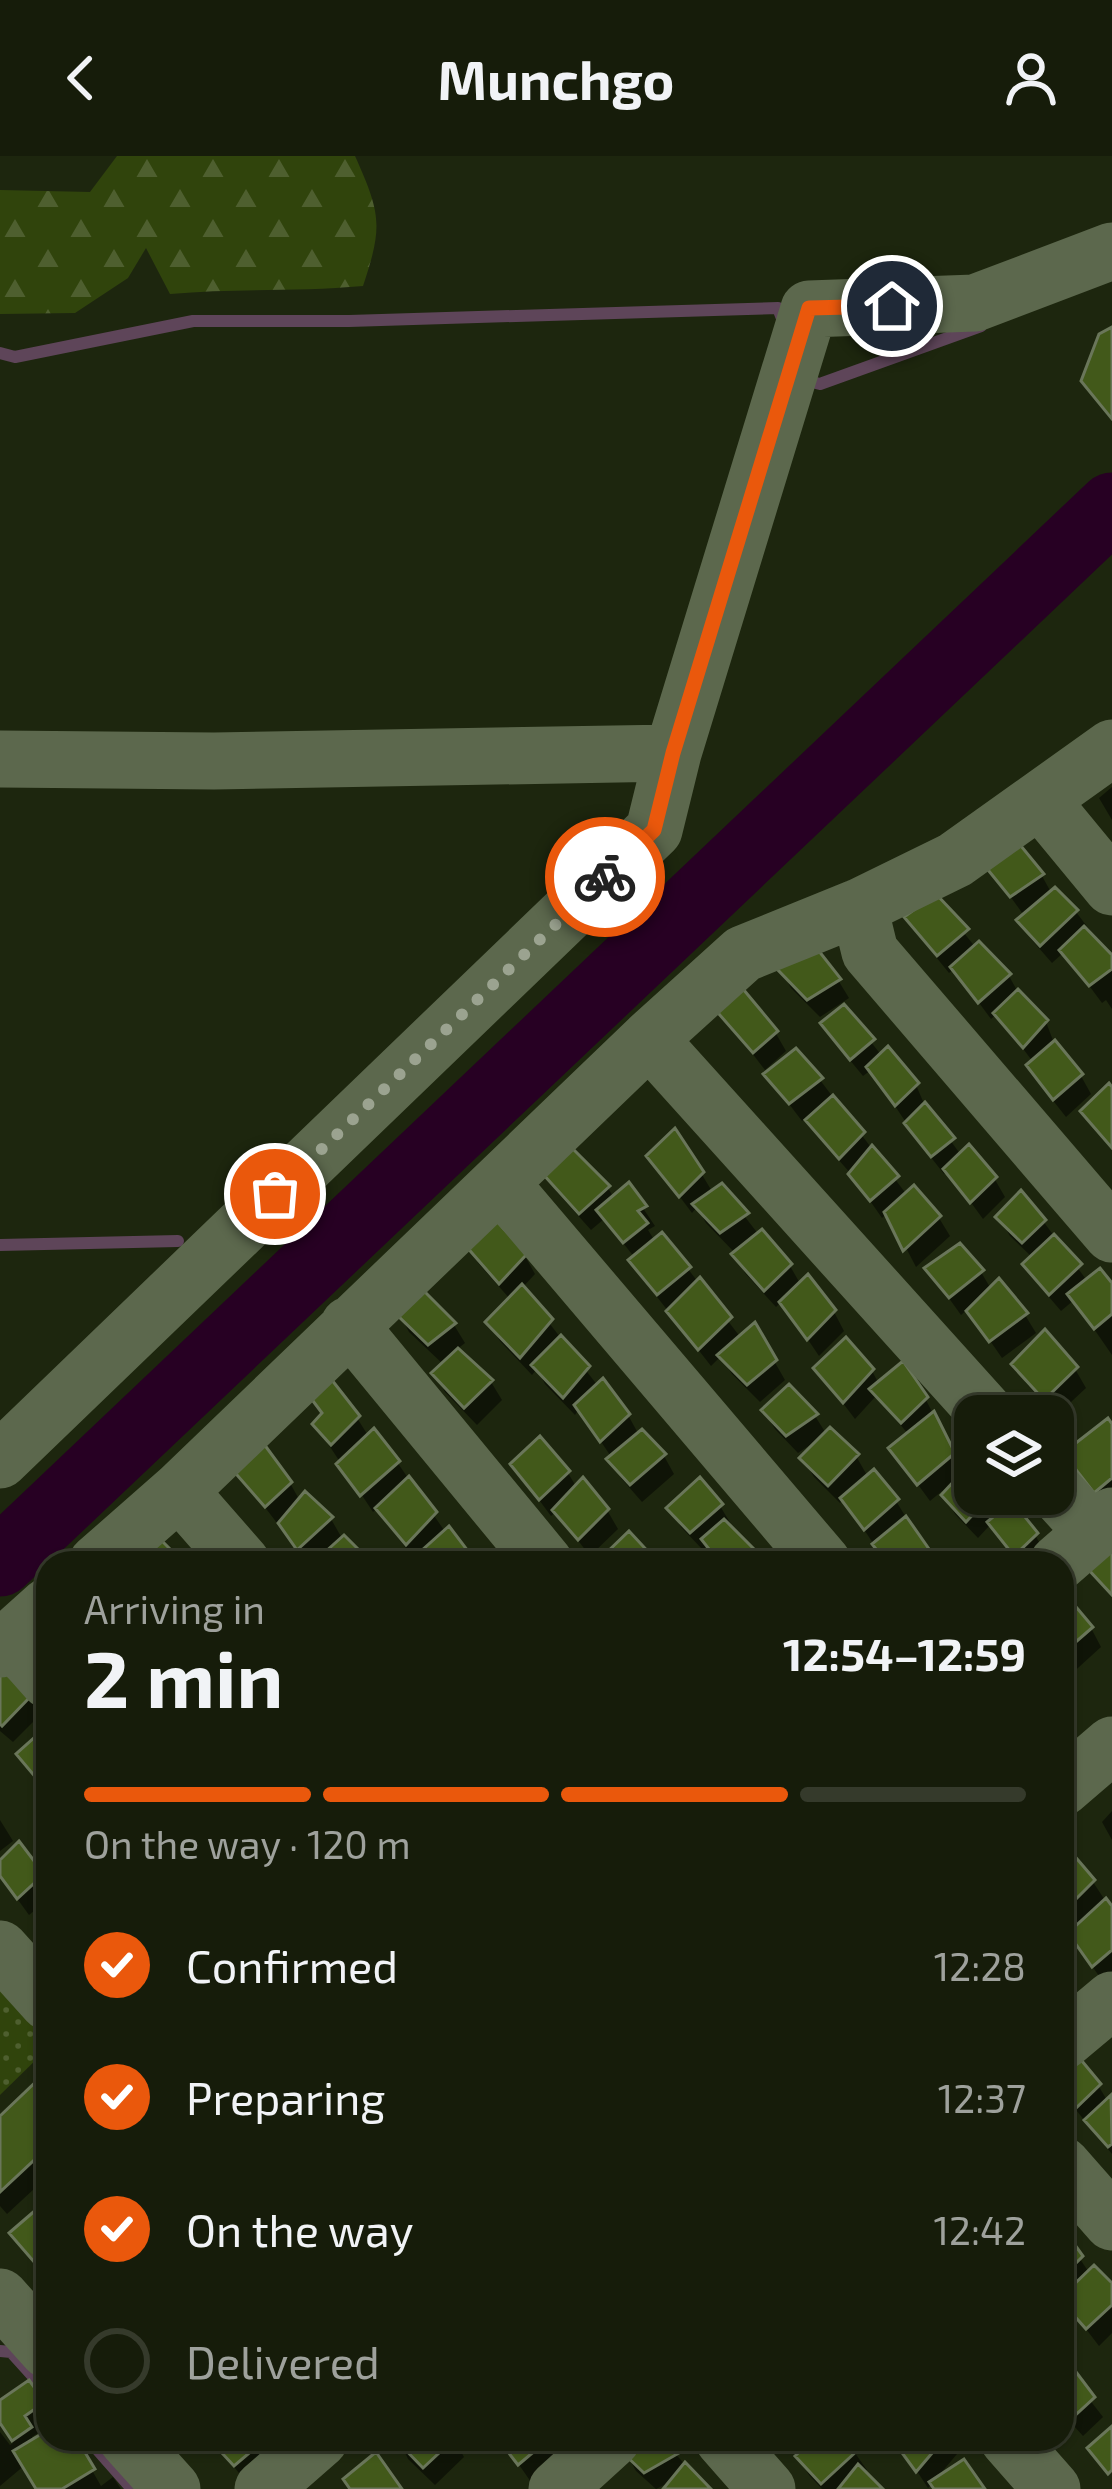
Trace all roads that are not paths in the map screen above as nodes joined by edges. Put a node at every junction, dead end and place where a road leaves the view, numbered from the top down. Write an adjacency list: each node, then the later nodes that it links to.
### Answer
1 (1112, 250): 3 (street)
2 (1112, 748): 5 (street)
3 (673, 753): 4 (street); 13 (street)
4 (0, 759)
5 (1041, 801): 6 (street); 7 (street)
6 (1112, 887)
7 (859, 907): 8 (street); 10 (street)
8 (649, 1039): 9 (street); 12 (street)
9 (501, 1184): 11 (street); 18 (street)
10 (1112, 1234)
11 (349, 1325): 14 (street); 17 (street)
12 (970, 1395)
13 (0, 1460)
14 (178, 1491): 15 (street); 16 (street)
15 (110, 1551)
16 (231, 1551)
17 (535, 1551)
18 (814, 1551)
19 (1112, 1744): 20 (street)
20 (1074, 1777)
21 (0, 1949): 22 (street)
22 (36, 1989)
23 (1112, 2000): 24 (street)
24 (1074, 2032)
25 (1074, 2178): 26 (street)
26 (1112, 2222)
27 (0, 2297): 28 (street)
28 (36, 2337)
29 (139, 2451): 34 (street)
30 (306, 2451): 35 (street)
31 (599, 2451): 36 (street)
32 (734, 2451): 37 (street)
33 (1019, 2451): 38 (street)
34 (172, 2489)
35 (262, 2489)
36 (557, 2489)
37 (767, 2489)
38 (1052, 2489)

